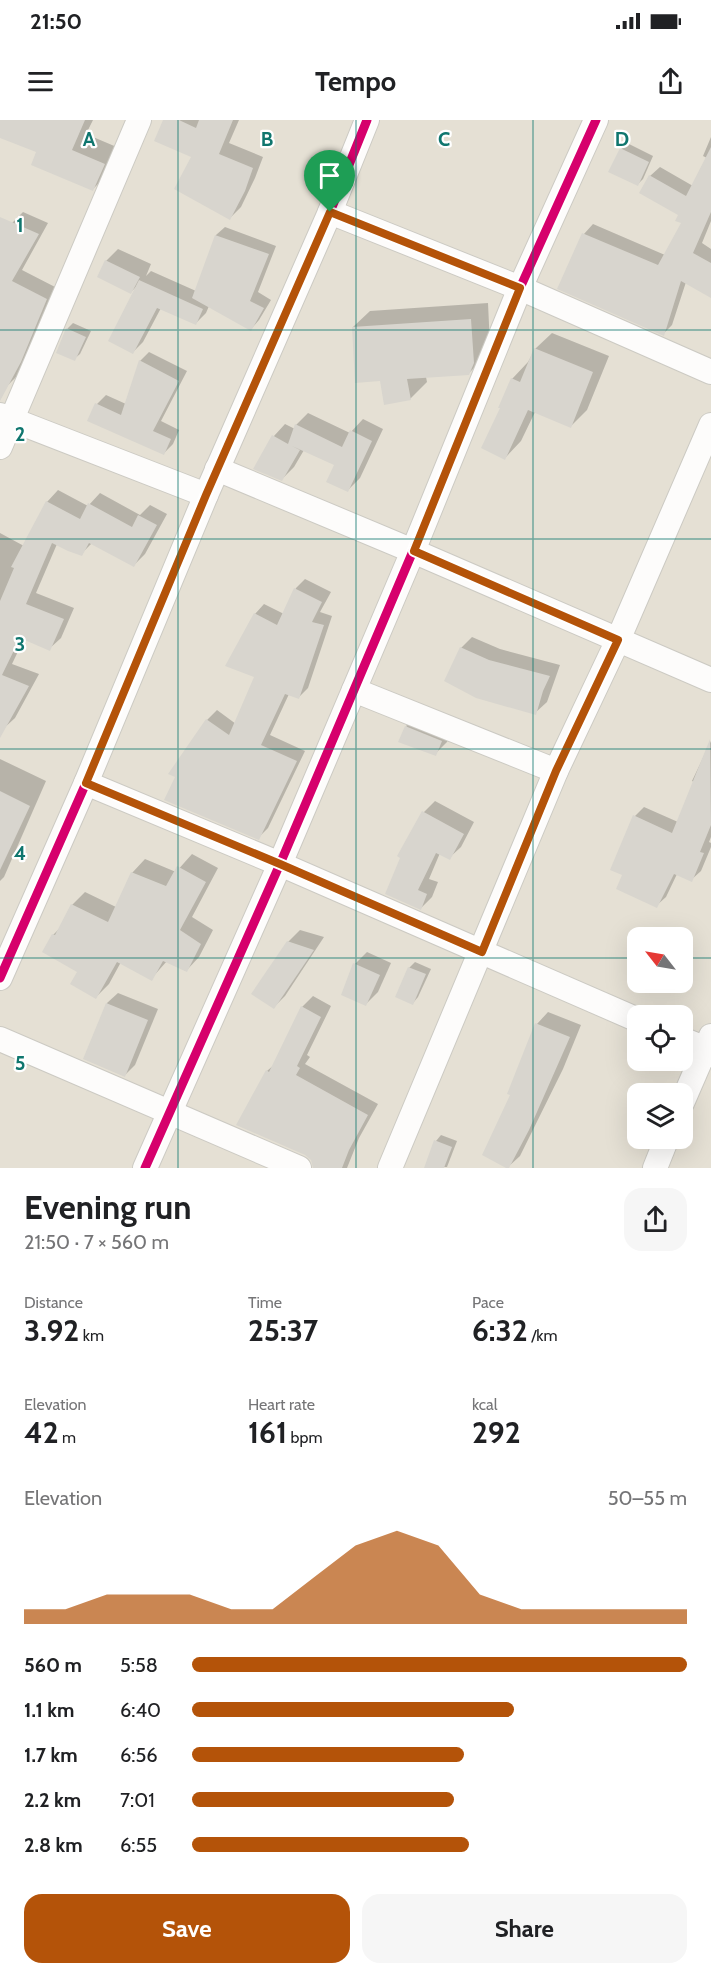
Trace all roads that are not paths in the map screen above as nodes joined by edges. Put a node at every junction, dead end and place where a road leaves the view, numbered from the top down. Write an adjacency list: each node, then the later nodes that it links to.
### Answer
1 (139, 120): 7 (street)
2 (368, 120): 4 (street)
3 (596, 120): 5 (street)
4 (330, 212): 5 (street); 10 (street)
5 (520, 288): 6 (street); 12 (street)
6 (711, 372)
7 (6, 417): 9 (street); 11 (street)
8 (711, 425): 13 (street)
9 (0, 447)
10 (217, 470): 11 (street); 12 (street)
11 (206, 495): 17 (street)
12 (414, 551): 13 (street); 15 (street)
13 (618, 640): 14 (street); 16 (street)
14 (711, 680)
15 (354, 690): 16 (street); 18 (street)
16 (556, 771): 19 (street)
17 (86, 783): 18 (street); 20 (street)
18 (280, 864): 19 (street); 26 (street)
19 (482, 952): 21 (street); 30 (street)
20 (2, 968)
21 (627, 1015)
22 (0, 1039): 26 (street)
23 (693, 1042): 24 (street)
24 (709, 1046): 25 (street)
25 (691, 1083)
26 (170, 1111): 28 (street); 29 (street)
27 (663, 1149): 31 (street)
28 (145, 1168)
29 (299, 1168)
30 (390, 1168)
31 (655, 1168)

